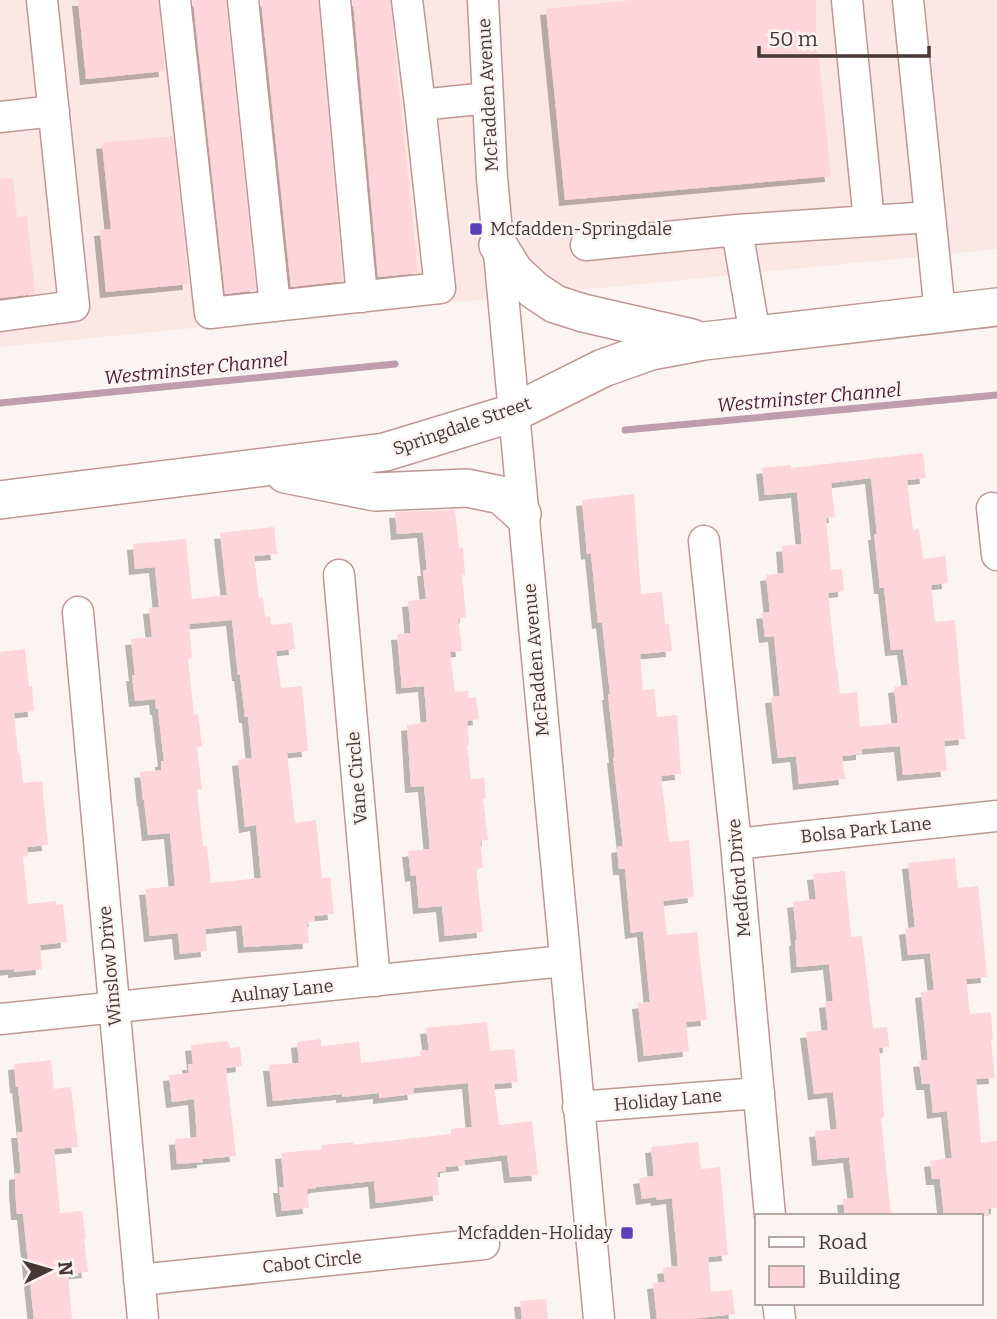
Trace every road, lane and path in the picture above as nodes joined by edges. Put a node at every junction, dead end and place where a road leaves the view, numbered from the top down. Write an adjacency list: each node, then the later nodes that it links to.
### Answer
1 (42, 0): 11 (street)
2 (175, 0): 19 (street)
3 (243, 0): 19 (street)
4 (335, 0): 18 (street)
5 (407, 0): 10 (street)
6 (483, 0): 9 (street, McFadden Avenue)
7 (847, 0): 14 (street)
8 (908, 0): 13 (street)
9 (488, 98): 10 (street); 16 (street, McFadden Avenue)
10 (419, 105): 18 (street)
11 (54, 111): 12 (street); 22 (street)
12 (0, 117)
13 (930, 217): 14 (street); 21 (street)
14 (869, 221): 15 (street)
15 (737, 230): 17 (street); 23 (street)
16 (498, 245): 24 (main road); 25 (street, McFadden Avenue)
17 (586, 245)
18 (362, 297): 19 (street)
19 (275, 306)
20 (997, 307): 21 (main road, Springdale Street)
21 (940, 313): 23 (main road, Springdale Street)
22 (0, 316)
23 (755, 335): 24 (main road, Springdale Street)
24 (704, 341): 25 (main road, Springdale Street)
25 (513, 413): 26 (main road, Springdale Street); 29 (street, McFadden Avenue)
26 (260, 468): 27 (main road, Springdale Street); 29 (main road)
27 (0, 500)
28 (992, 508): 31 (street)
29 (522, 513): 36 (street, McFadden Avenue)
30 (704, 541): 35 (street, Medford Drive)
31 (997, 555)
32 (338, 575): 37 (street, Vane Circle)
33 (78, 612): 38 (street, Winslow Drive)
34 (997, 816): 35 (street, Bolsa Park Lane)
35 (736, 844): 40 (street, Medford Drive)
36 (564, 961): 37 (street, Aulnay Lane); 41 (street, McFadden Avenue)
37 (375, 981): 38 (street, Aulnay Lane)
38 (114, 1008): 39 (street, Aulnay Lane); 44 (street, Winslow Drive)
39 (0, 1019)
40 (758, 1093): 41 (street, Holiday Lane); 42 (street, Medford Drive)
41 (578, 1107): 46 (street, McFadden Avenue)
42 (770, 1214)
43 (484, 1244): 44 (street, Cabot Circle)
44 (139, 1280): 45 (street, Winslow Drive)
45 (143, 1319)
46 (598, 1319)

